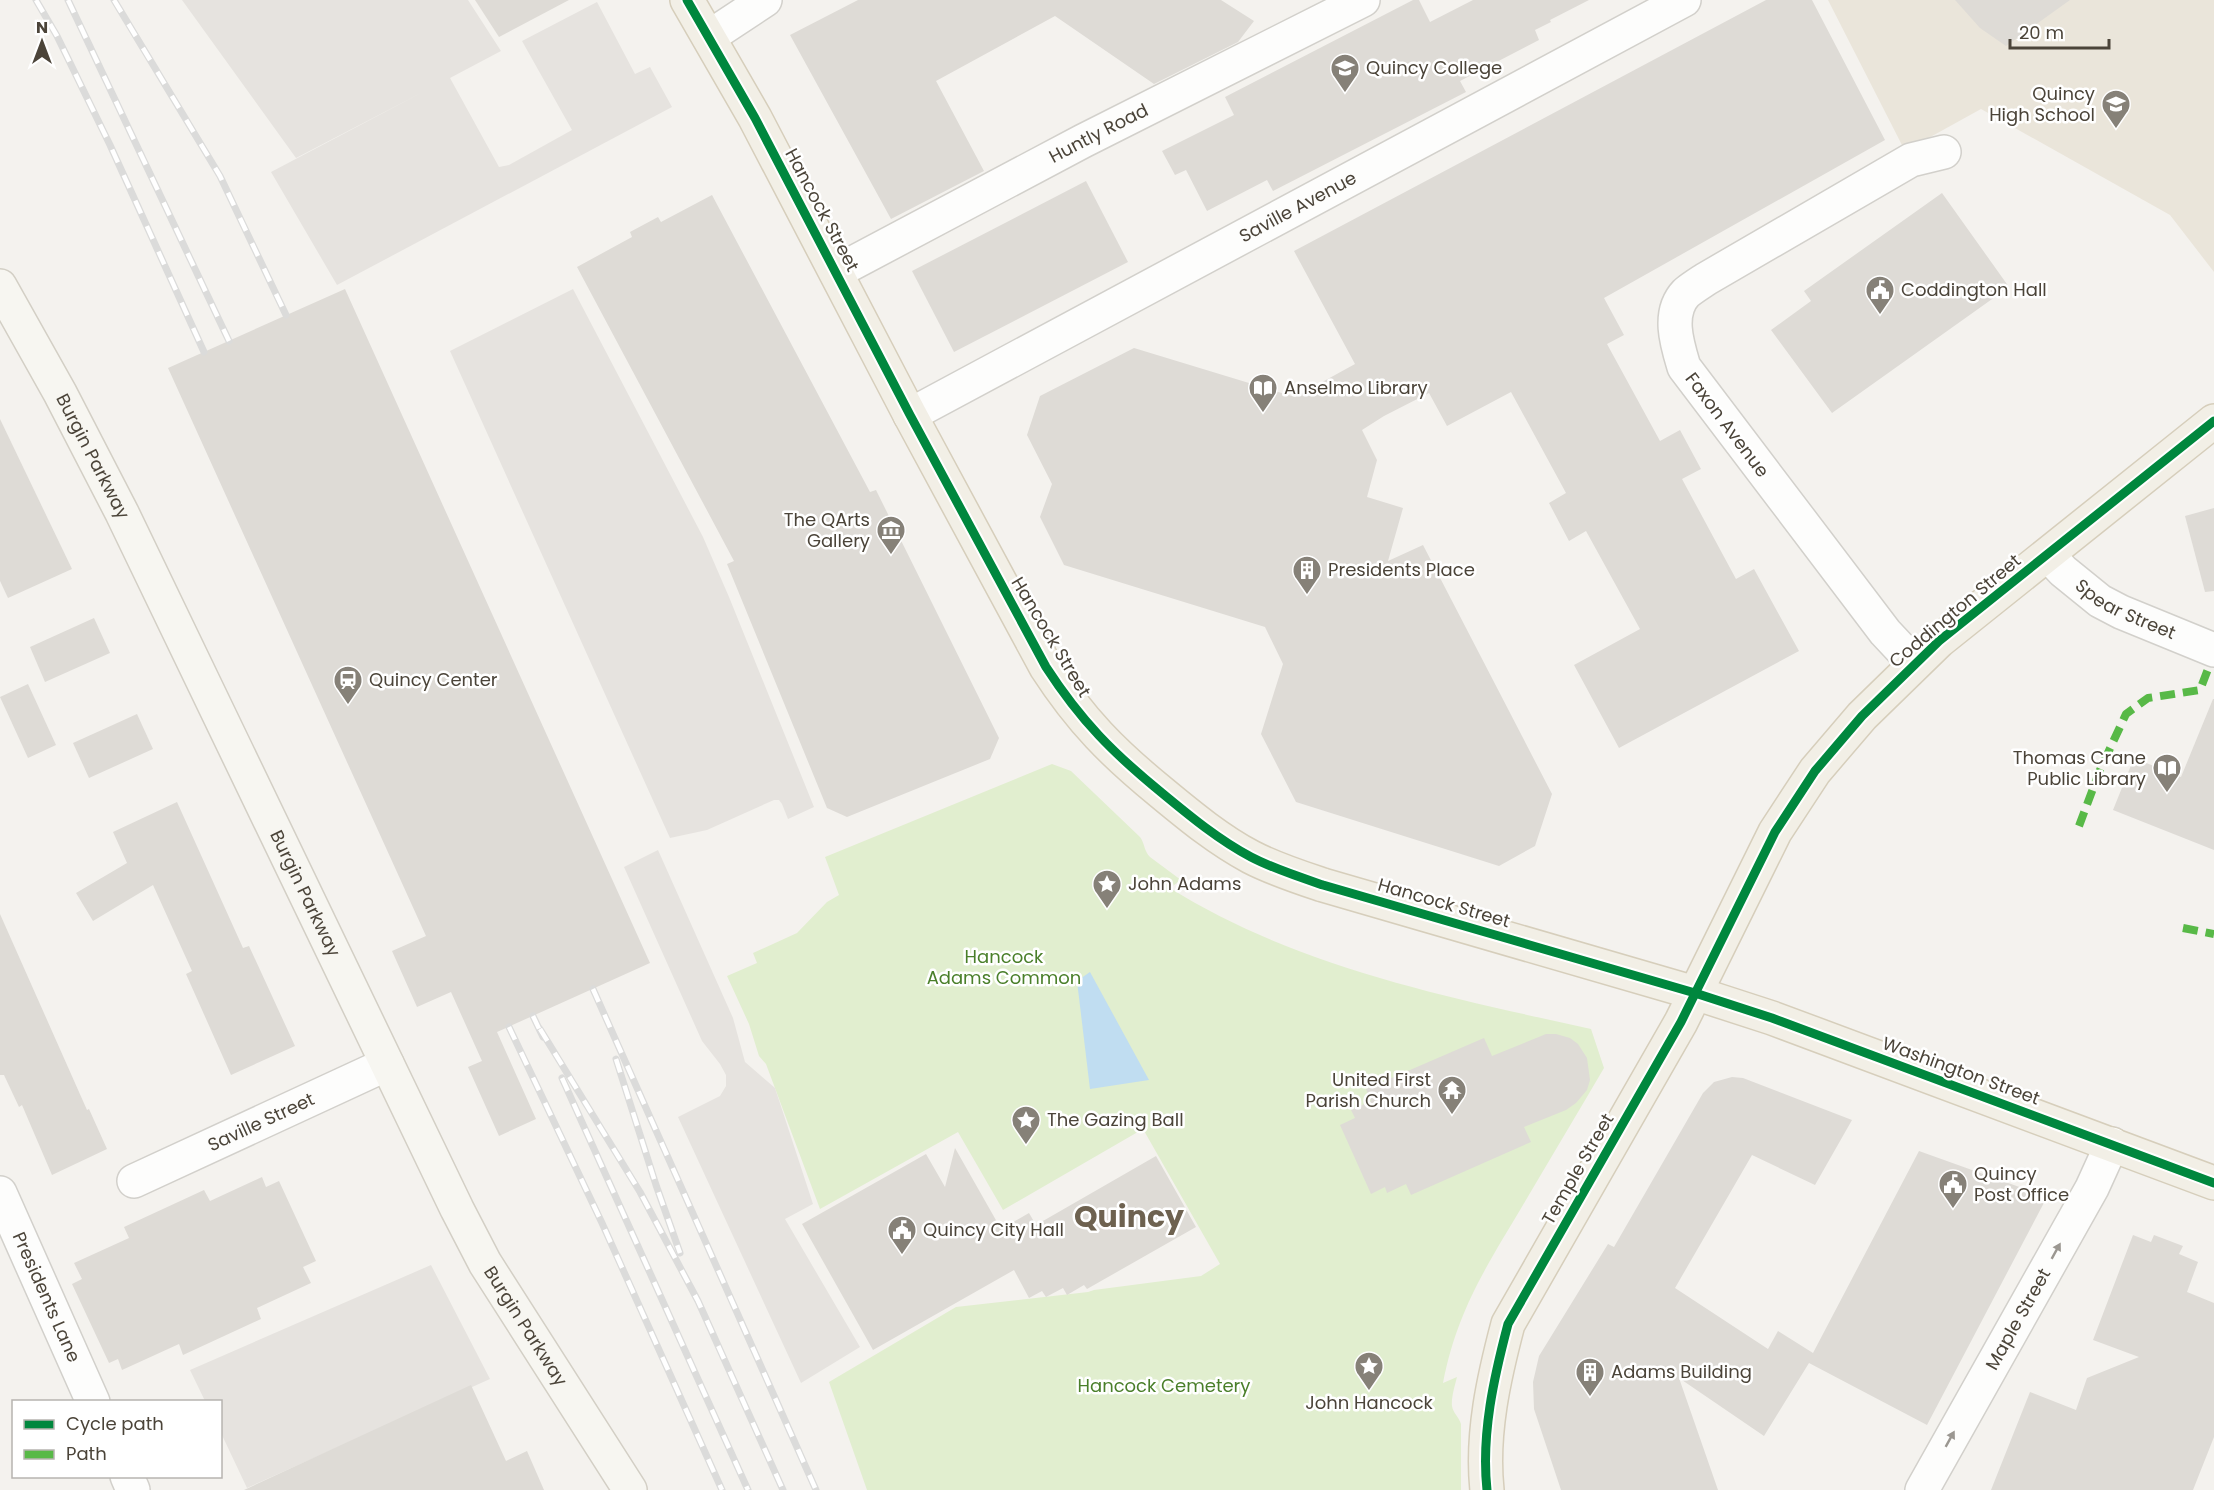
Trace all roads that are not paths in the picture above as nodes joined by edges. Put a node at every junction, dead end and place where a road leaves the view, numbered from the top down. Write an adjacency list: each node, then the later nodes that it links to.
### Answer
1 (687, 0): 5 (main road, Hancock Street)
2 (765, 0): 5 (street)
3 (1363, 0): 7 (street, Huntly Road)
4 (1684, 0): 9 (street, Saville Avenue)
5 (709, 36): 7 (main road, Hancock Street)
6 (1944, 152): 13 (street, Faxon Avenue)
7 (836, 272): 9 (main road, Hancock Street)
8 (0, 286): 15 (main road, Burgin Parkway)
9 (910, 415): 14 (main road, Hancock Street)
10 (2214, 421): 11 (main road, Coddington Street)
11 (2048, 555): 12 (street, Spear Street); 13 (main road, Coddington Street)
12 (2214, 650)
13 (1914, 663): 14 (main road, Coddington Street)
14 (1695, 993): 16 (main road, Washington Street); 23 (main road, Temple Street)
15 (387, 1064): 17 (street, Saville Street); 22 (main road, Burgin Parkway)
16 (2112, 1144): 18 (main road, Washington Street); 24 (street, Maple Street, one-way to 16)
17 (134, 1181)
18 (2214, 1183)
19 (0, 1193): 20 (street, Presidents Lane)
20 (8, 1226): 21 (street, Presidents Lane)
21 (93, 1400)
22 (630, 1490)
23 (1487, 1490)
24 (1922, 1490)

